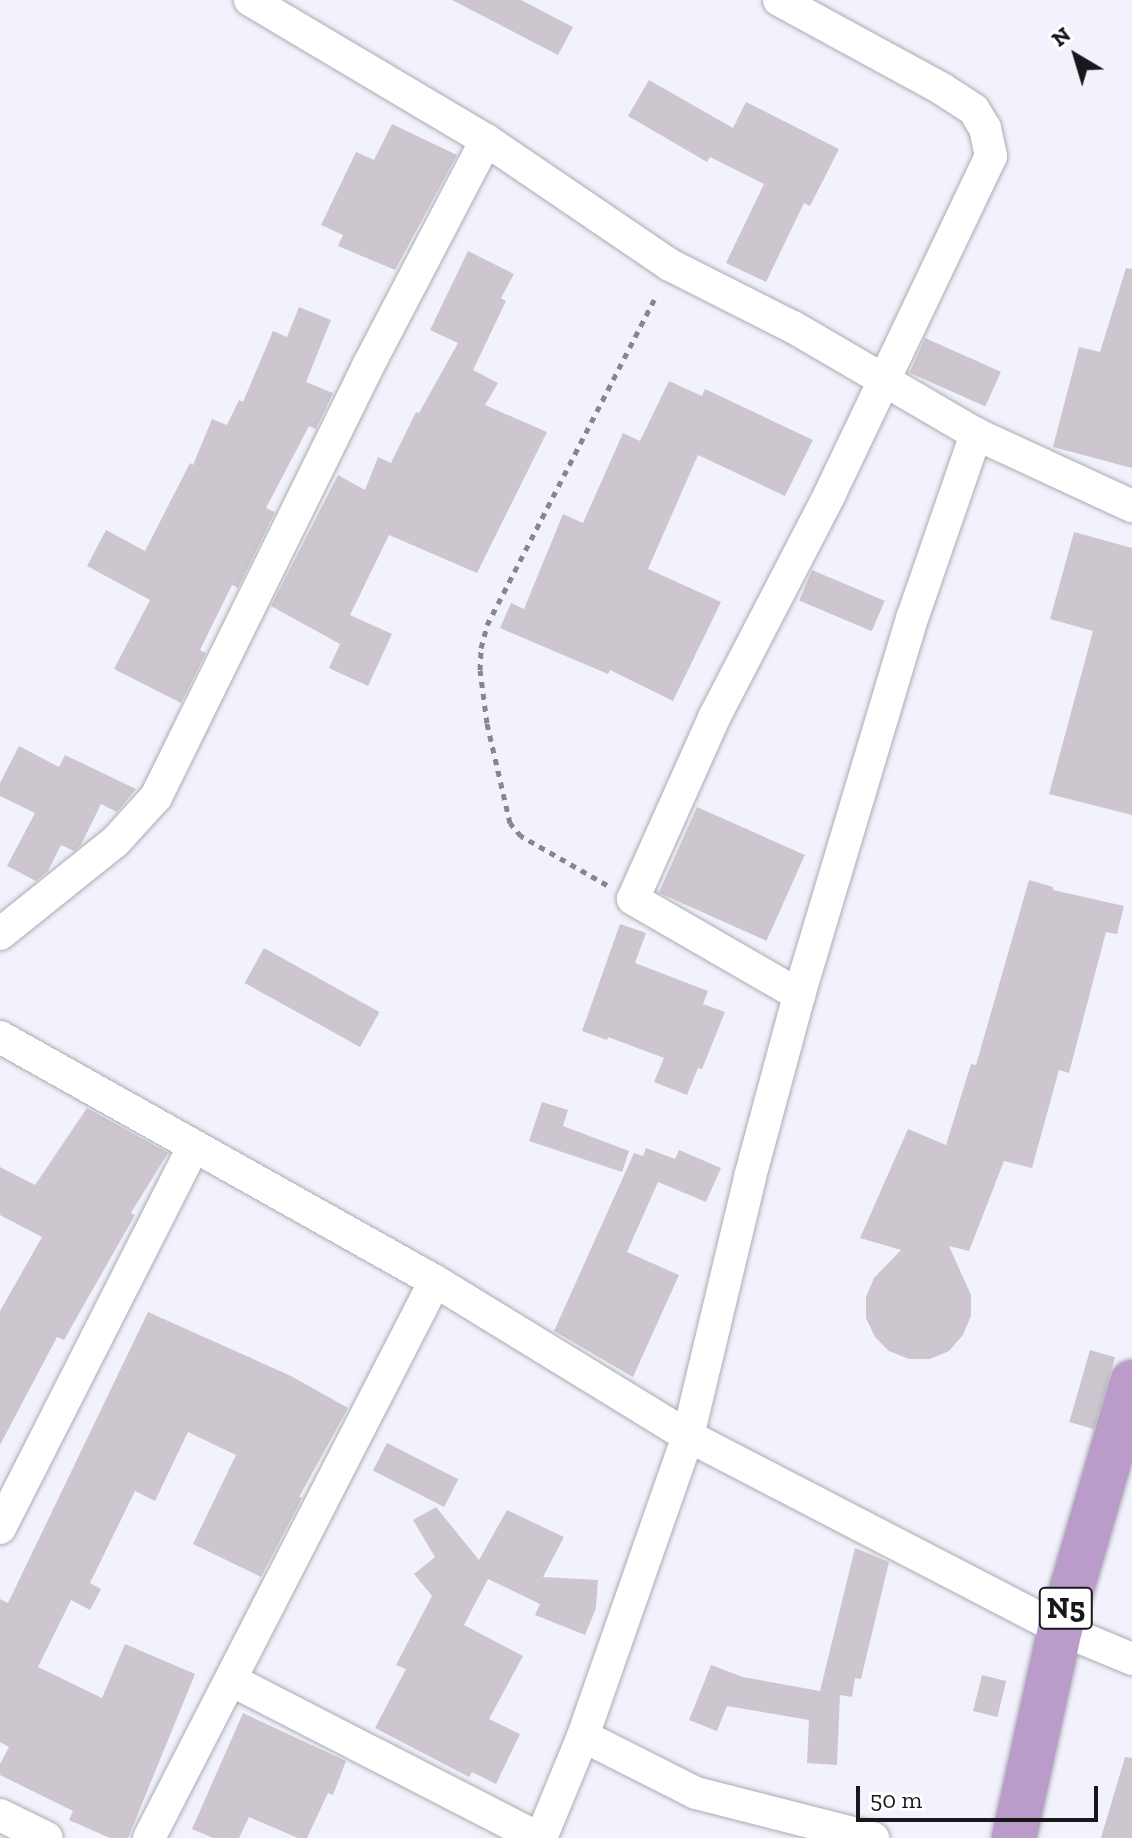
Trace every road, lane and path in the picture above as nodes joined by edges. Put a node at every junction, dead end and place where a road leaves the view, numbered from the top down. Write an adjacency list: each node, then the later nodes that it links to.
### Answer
1 (250, 0): 3 (street)
2 (779, 0): 5 (street)
3 (486, 140): 4 (street); 9 (street)
4 (670, 265): 5 (street); 8 (path)
5 (883, 381): 6 (street); 8 (street)
6 (976, 434): 7 (street); 10 (street)
7 (1132, 506)
8 (633, 899): 10 (street)
9 (0, 934)
10 (799, 995): 15 (street)
11 (0, 1037): 12 (street)
12 (193, 1147): 13 (street); 16 (street)
13 (435, 1281): 15 (street); 19 (street)
14 (1132, 1382): 17 (highway, N5)
15 (688, 1436): 17 (street); 20 (street)
16 (0, 1528)
17 (1060, 1629): 18 (street); 26 (highway, N5)
18 (1132, 1659)
19 (231, 1680): 23 (street); 24 (street)
20 (583, 1736): 24 (street); 25 (street)
21 (0, 1815): 22 (street)
22 (47, 1838)
23 (149, 1838)
24 (540, 1838)
25 (873, 1838)
26 (1014, 1838)

